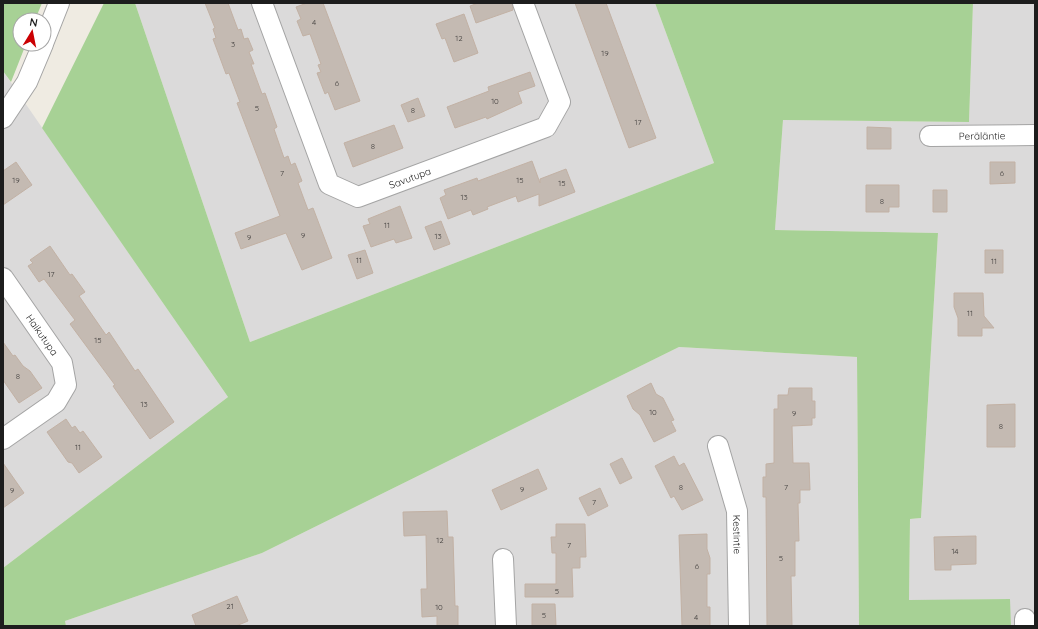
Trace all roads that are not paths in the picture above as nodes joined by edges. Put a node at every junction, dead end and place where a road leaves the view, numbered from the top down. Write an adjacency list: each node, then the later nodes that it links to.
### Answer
1 (59, 3): 4 (street)
2 (262, 3): 3 (street, Savutupa)
3 (524, 3)
4 (52, 21)
5 (40, 52): 6 (street)
6 (3, 118)
7 (1035, 135): 8 (street, Peräläntie)
8 (930, 136)
9 (3, 278): 10 (street, Haikutupa)
10 (3, 439)
11 (718, 446): 14 (street, Kestintie)
12 (503, 559): 13 (street)
13 (506, 626)
14 (739, 626)

